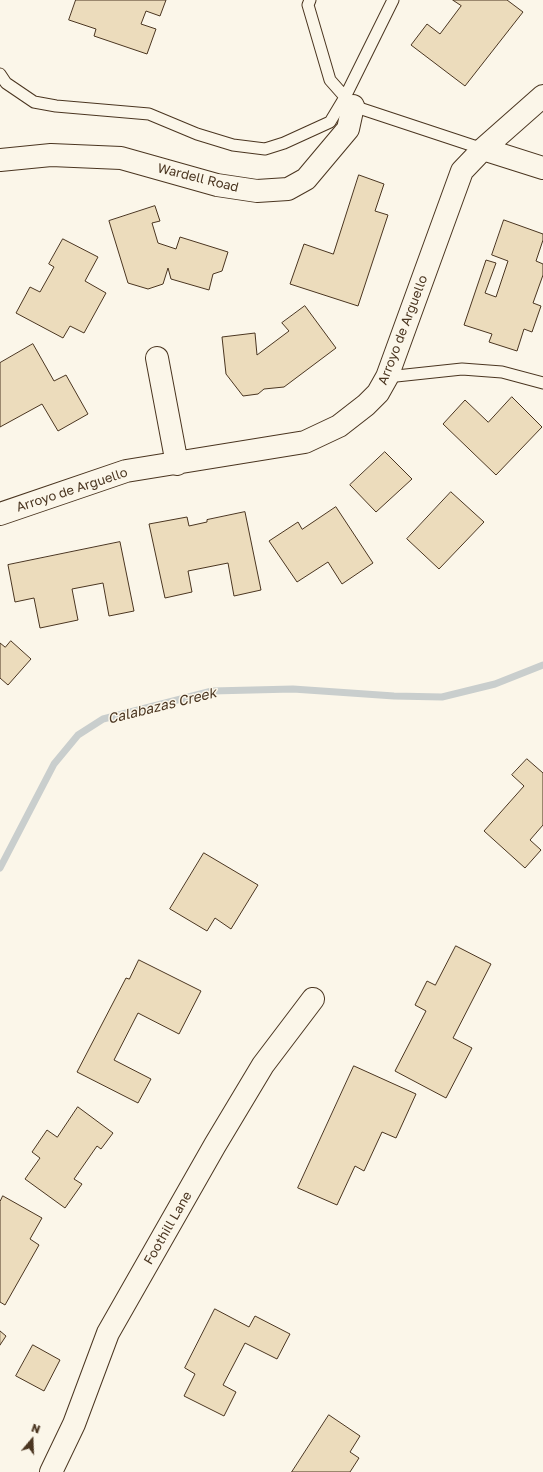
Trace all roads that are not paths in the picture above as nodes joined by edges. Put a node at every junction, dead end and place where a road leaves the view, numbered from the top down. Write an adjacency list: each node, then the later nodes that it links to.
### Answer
1 (310, 0): 5 (lane)
2 (393, 0): 5 (lane, Wardell Road)
3 (0, 74): 5 (lane, Wardell Road)
4 (543, 96): 6 (street, Arroyo de Arguello)
5 (349, 102): 6 (lane); 7 (street, Wardell Road)
6 (483, 149): 8 (street); 10 (street, Arroyo de Arguello)
7 (0, 160)
8 (543, 168)
9 (157, 358): 12 (street)
10 (387, 377): 11 (lane); 12 (street, Arroyo de Arguello)
11 (543, 383)
12 (177, 464): 13 (street, Arroyo de Arguello)
13 (0, 514)
14 (313, 999): 15 (street, Foothill Lane)
15 (51, 1472)

